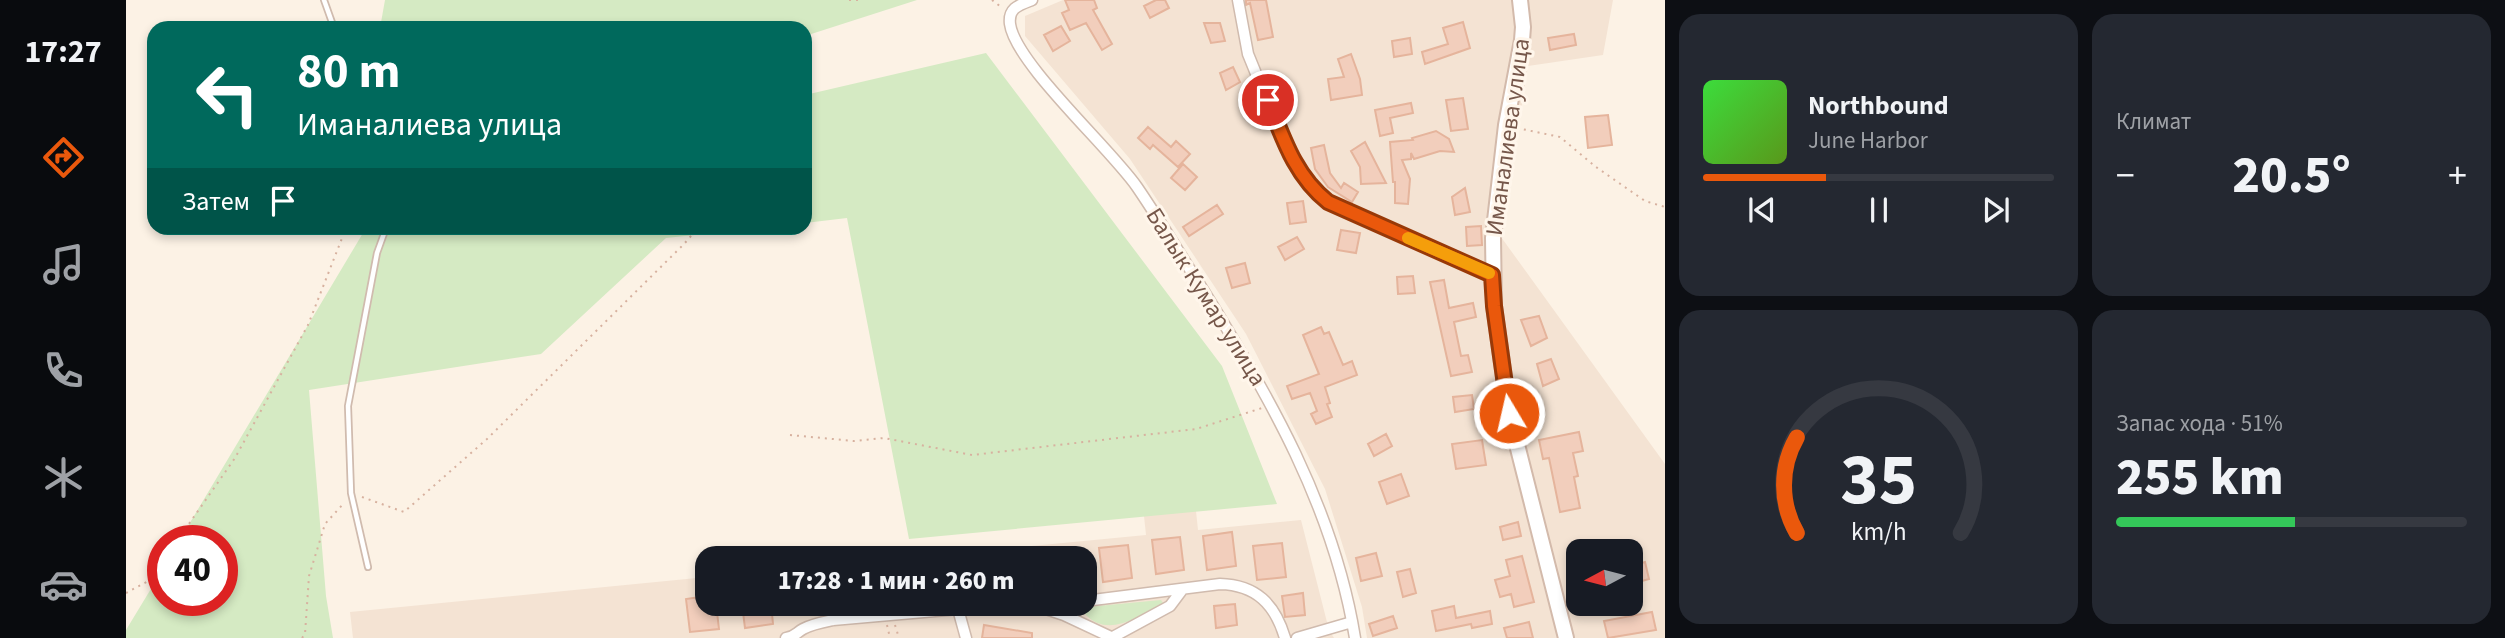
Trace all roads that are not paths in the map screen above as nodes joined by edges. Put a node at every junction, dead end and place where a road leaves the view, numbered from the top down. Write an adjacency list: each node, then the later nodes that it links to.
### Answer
1 (324, 0): 5 (lane)
2 (1032, 0): 14 (street, Балык Кумар улица)
3 (1238, 0): 7 (street, Иманалиева улица)
4 (1520, 0): 7 (street, Иманалиева улица)
5 (332, 21)
6 (383, 235): 8 (lane)
7 (1492, 275): 21 (street, Иманалиева улица)
8 (368, 567)
9 (1182, 590): 10 (street); 17 (street); 18 (street)
10 (1097, 600)
11 (884, 616): 15 (street)
12 (960, 616): 16 (street)
13 (1066, 616): 17 (street)
14 (1352, 622): 19 (street); 20 (street, Балык Кумар улица)
15 (791, 638)
16 (966, 638)
17 (1113, 638)
18 (1285, 638)
19 (1297, 638)
20 (1355, 638)
21 (1566, 638)

